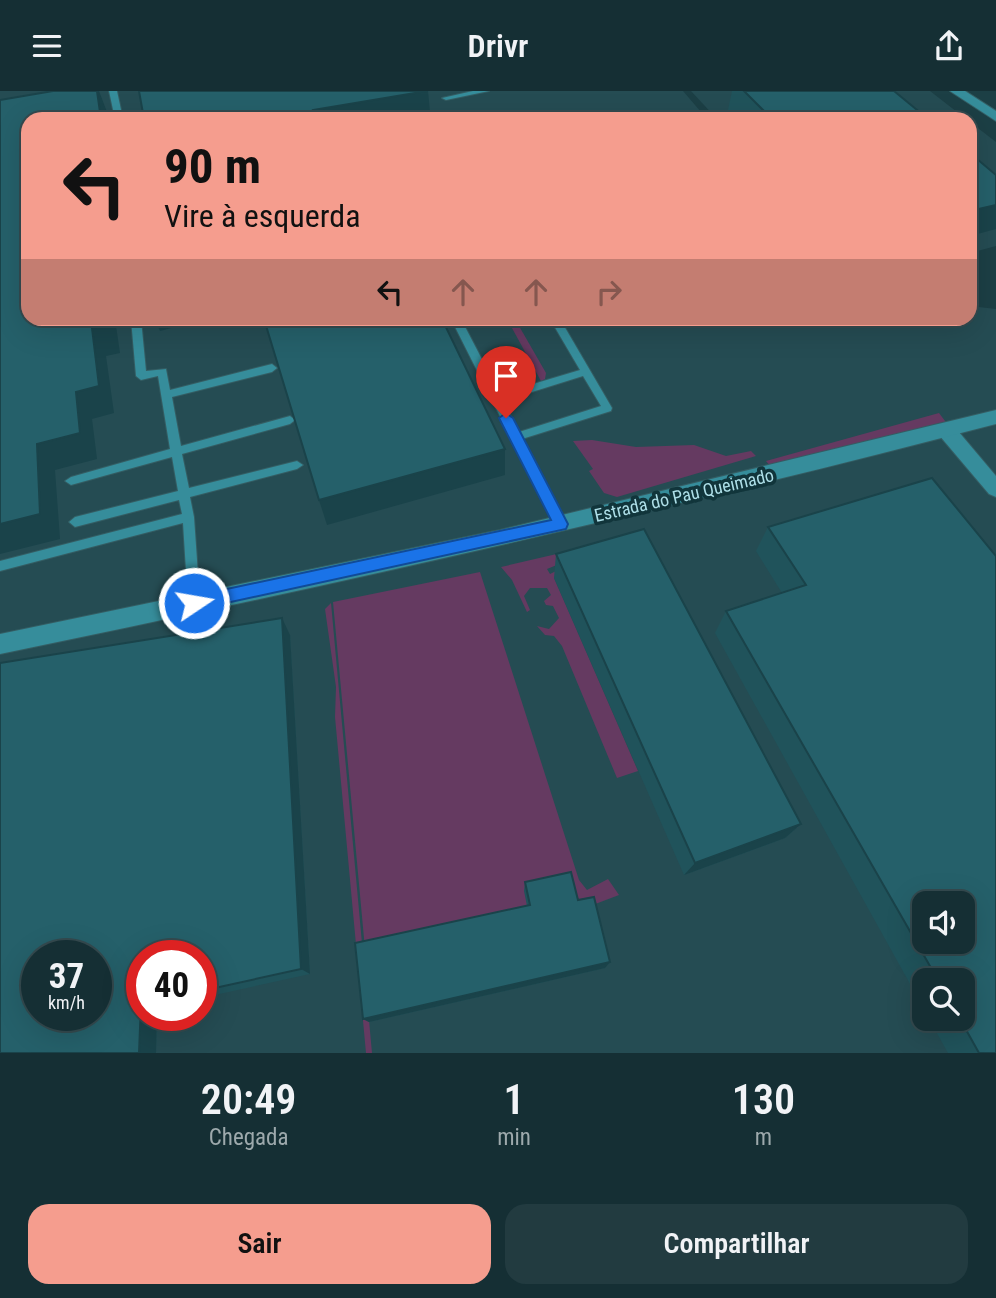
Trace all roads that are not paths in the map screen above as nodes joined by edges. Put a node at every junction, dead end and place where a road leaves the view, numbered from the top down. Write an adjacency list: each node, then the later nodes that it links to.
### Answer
1 (113, 91): 5 (lane)
2 (485, 91): 4 (lane)
3 (956, 91): 6 (street)
4 (446, 99)
5 (118, 112)
6 (996, 117)
7 (136, 326): 12 (lane)
8 (460, 326): 13 (lane)
9 (559, 326): 11 (lane)
10 (272, 369): 12 (lane)
11 (586, 372): 13 (lane); 17 (lane)
12 (166, 395): 18 (lane)
13 (497, 399): 17 (lane)
14 (996, 417): 16 (street, Estrada do Pau Queimado)
15 (290, 420): 18 (lane)
16 (946, 430): 21 (street); 25 (street, Estrada do Pau Queimado)
17 (516, 437): 25 (lane)
18 (176, 451): 20 (lane); 22 (lane)
19 (297, 465): 22 (lane)
20 (71, 481)
21 (996, 489)
22 (184, 494): 23 (lane); 24 (lane)
23 (188, 517): 26 (lane); 27 (lane)
24 (75, 522)
25 (560, 524): 27 (street, Estrada do Pau Queimado)
26 (0, 566)
27 (194, 603): 28 (street, Estrada do Pau Queimado)
28 (0, 644)

